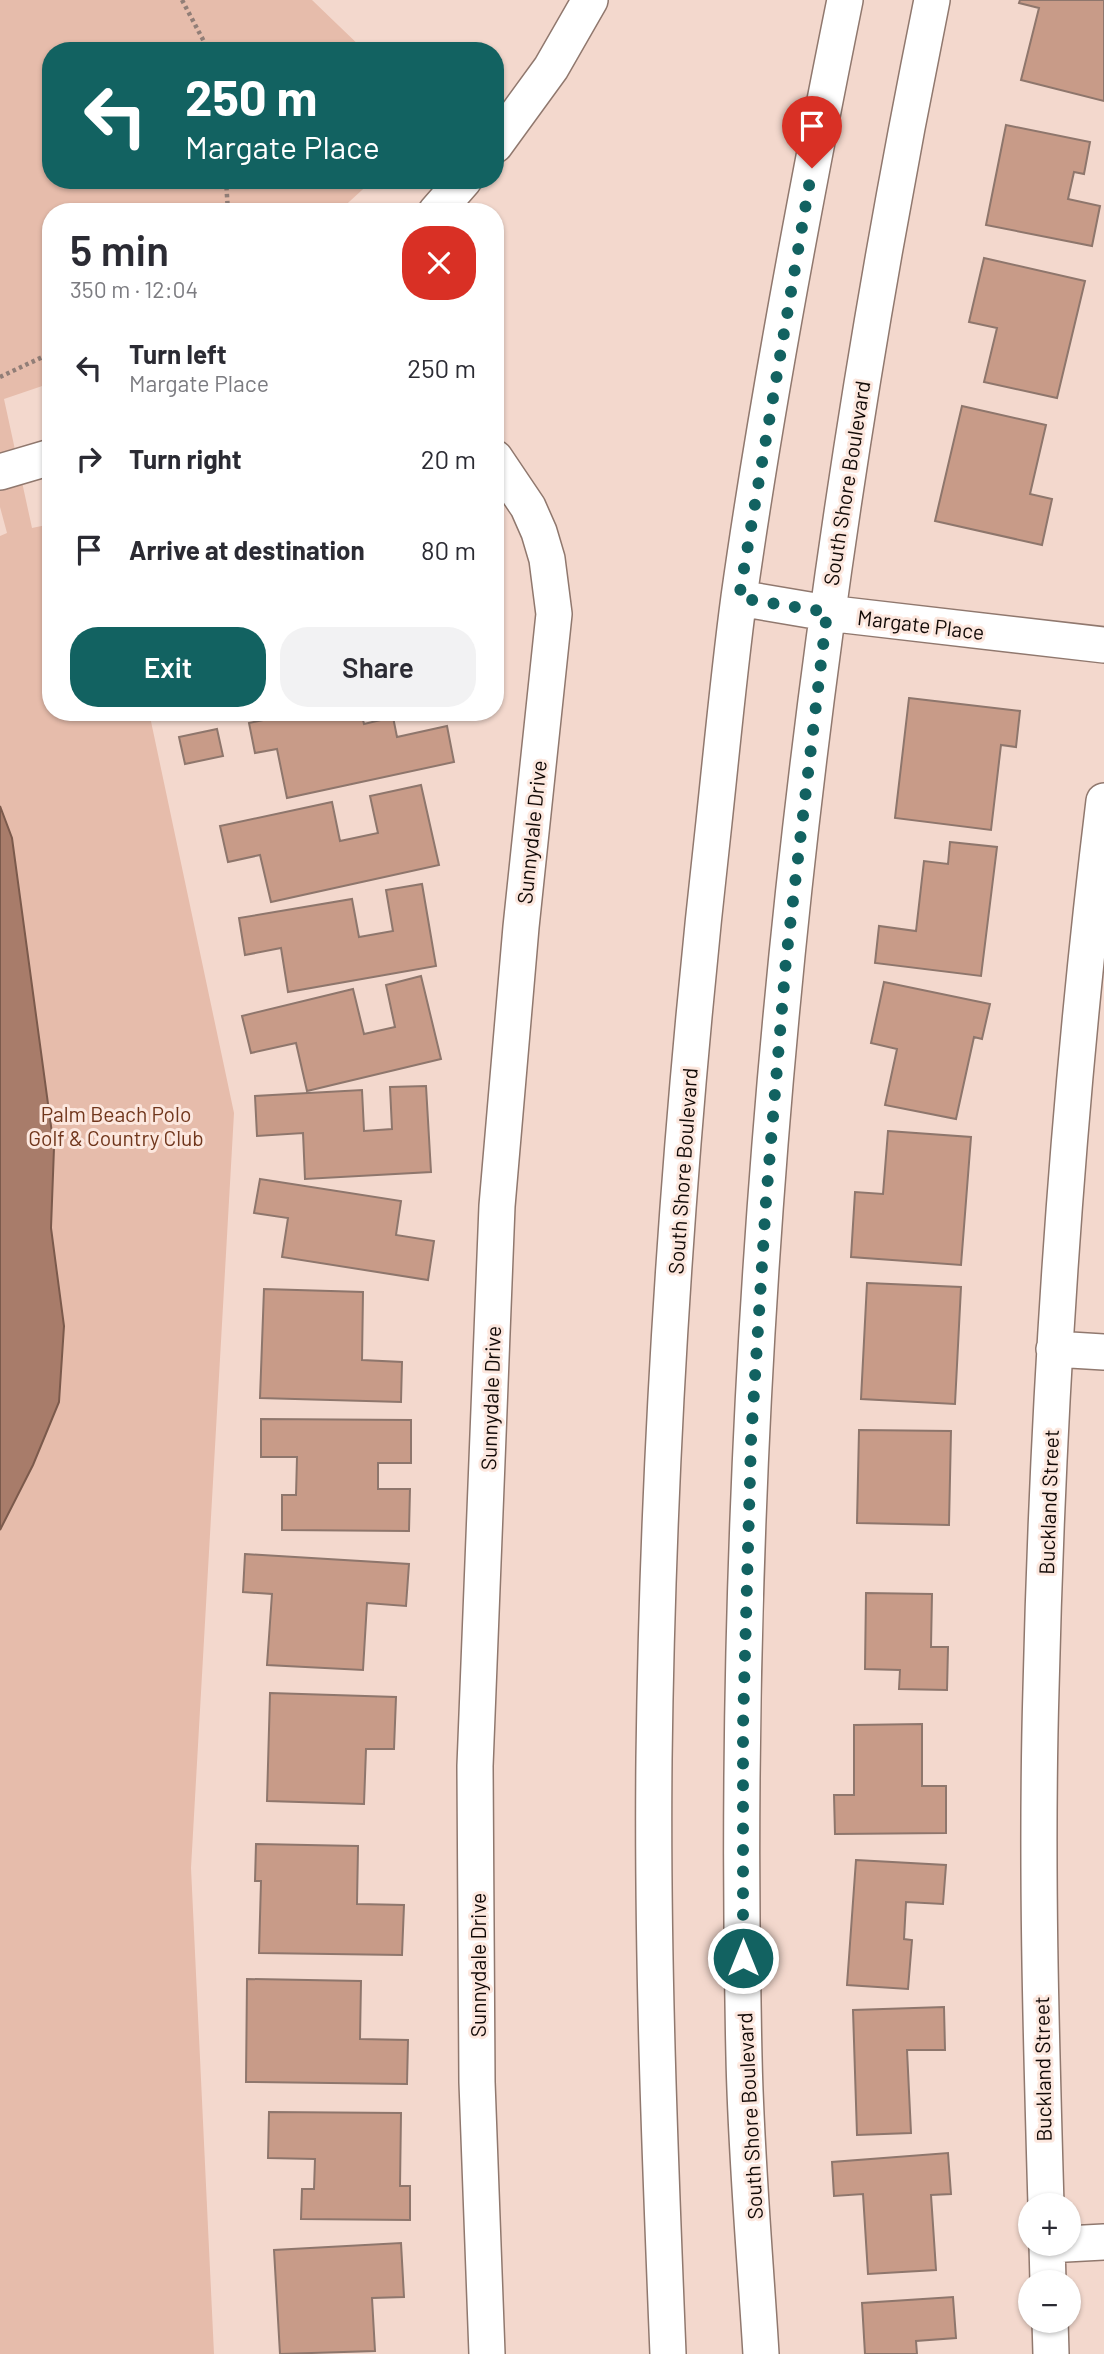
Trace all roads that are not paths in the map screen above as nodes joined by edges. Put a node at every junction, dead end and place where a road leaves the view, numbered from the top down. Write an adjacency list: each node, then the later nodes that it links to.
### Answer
1 (590, 0): 4 (street)
2 (845, 0): 10 (street, South Shore Boulevard)
3 (932, 0): 11 (street, South Shore Boulevard)
4 (504, 133)
5 (456, 189): 6 (street)
6 (444, 203)
7 (42, 460): 9 (street)
8 (504, 471): 21 (street, Sunnydale Drive)
9 (0, 472)
10 (739, 598): 11 (street, Margate Place); 22 (street, South Shore Boulevard)
11 (827, 612): 12 (street, Margate Place); 23 (street, South Shore Boulevard)
12 (1104, 645)
13 (1104, 801): 14 (street, Buckland Street)
14 (1098, 898): 15 (street, Buckland Street)
15 (1054, 1349): 16 (street); 17 (street, Buckland Street)
16 (1104, 1352)
17 (1046, 2193)
18 (1104, 2242): 19 (street)
19 (1081, 2243)
20 (1050, 2333): 24 (street)
21 (487, 2354)
22 (668, 2354)
23 (761, 2354)
24 (1051, 2354)

